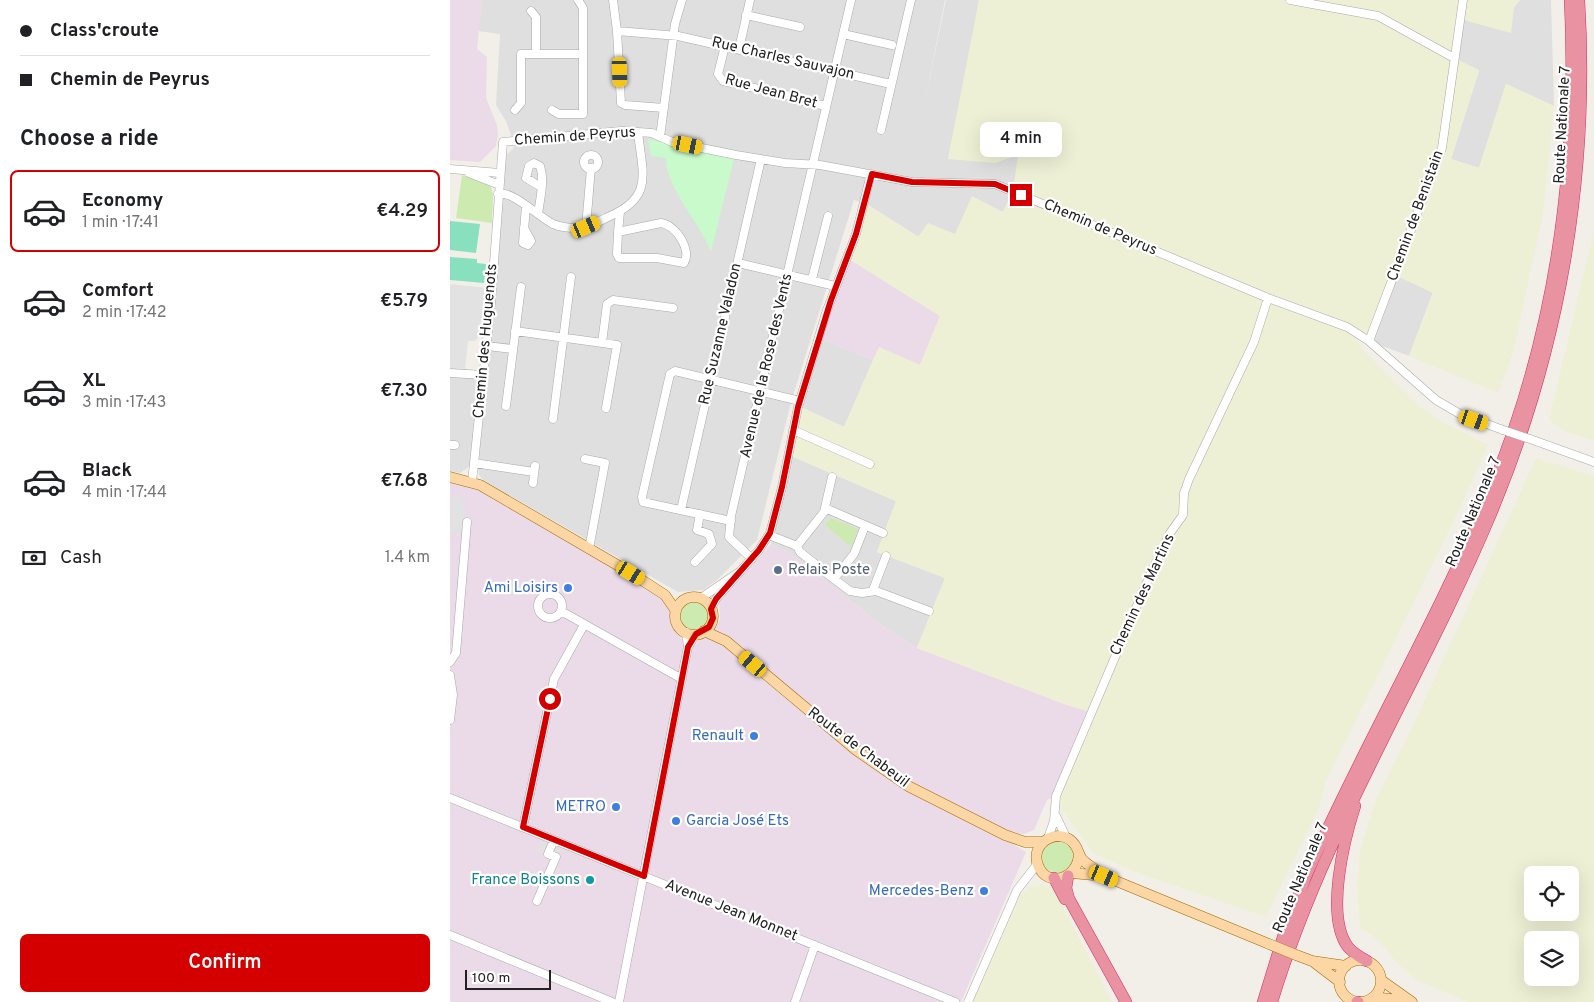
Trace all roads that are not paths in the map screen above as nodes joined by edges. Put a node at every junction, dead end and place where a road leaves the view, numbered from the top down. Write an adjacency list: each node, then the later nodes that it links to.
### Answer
1 (578, 0): 21 (street)
2 (613, 0): 14 (street)
3 (682, 0): 16 (street)
4 (750, 0): 12 (street)
5 (850, 0): 15 (street, Avenue de la Rose des Vents)
6 (911, 0): 24 (street)
7 (1290, 0): 22 (street)
8 (1463, 0): 22 (street, Chemin de Benistain)
9 (1570, 0): 142 (highway, Route Nationale 7)
10 (1579, 0): 111 (highway, Route Nationale 7)
11 (531, 11): 20 (street)
12 (746, 15): 13 (street); 19 (street)
13 (800, 27)
14 (617, 31): 16 (street, Rue Charles Sauvajon); 26 (street)
15 (843, 34): 17 (street); 23 (street, Avenue de la Rose des Vents)
16 (674, 35): 18 (street, Rue Charles Sauvajon); 26 (street)
17 (892, 45)
18 (725, 46): 19 (street, Rue Charles Sauvajon); 25 (street, Rue Jean Bret)
19 (739, 49): 23 (street, Rue Charles Sauvajon)
20 (536, 54): 21 (street); 27 (street)
21 (583, 54): 28 (street)
22 (1454, 58): 59 (street, Chemin de Benistain)
23 (834, 72): 24 (street, Rue Charles Sauvajon); 25 (street, Avenue de la Rose des Vents)
24 (891, 84): 29 (street)
25 (826, 106): 34 (street, Avenue de la Rose des Vents)
26 (664, 108): 31 (street)
27 (515, 110)
28 (552, 110)
29 (881, 130)
30 (638, 132): 31 (street, Chemin de Peyrus); 32 (street, Chemin de Peyrus); 43 (street)
31 (660, 137): 33 (street, Chemin de Peyrus)
32 (503, 142): 39 (street, Chemin des Huguenots)
33 (762, 159): 34 (street, Chemin de Peyrus); 49 (street, Rue Suzanne Valadon)
34 (814, 165): 38 (street, Chemin de Peyrus); 50 (street, Avenue de la Rose des Vents)
35 (591, 168): 46 (street)
36 (450, 169): 37 (street)
37 (462, 170): 39 (street); 39 (street)
38 (872, 174): 53 (street); 55 (street, Chemin de Peyrus)
39 (497, 178): 41 (street, Chemin des Huguenots)
40 (541, 187): 44 (street)
41 (499, 196): 42 (street); 61 (street, Chemin des Huguenots)
42 (526, 206): 44 (street); 47 (street)
43 (620, 212): 46 (street); 48 (street)
44 (538, 214): 46 (street)
45 (828, 216): 52 (street)
46 (586, 227)
47 (524, 228)
48 (618, 232): 48 (street)
49 (738, 263): 50 (street); 65 (street, Rue Suzanne Valadon)
50 (789, 274): 52 (street); 66 (street, Avenue de la Rose des Vents)
51 (571, 277): 58 (street)
52 (812, 280): 53 (street)
53 (836, 286): 67 (street)
54 (521, 287): 57 (street)
55 (1268, 298): 59 (street, Chemin de Peyrus); 113 (street, Chemin des Martins)
56 (673, 308): 60 (street)
57 (515, 331): 58 (street); 62 (street)
58 (564, 338): 60 (street); 70 (street)
59 (1369, 340): 73 (street, Chemin de Peyrus, bridge)
60 (602, 343): 69 (street)
61 (487, 346): 62 (street); 64 (street, Chemin des Huguenots)
62 (513, 350): 68 (street)
63 (450, 372): 64 (street)
64 (484, 375): 74 (street, Chemin des Huguenots)
65 (711, 380): 66 (street); 81 (street, Rue Suzanne Valadon); 81 (street)
66 (760, 392): 67 (street); 83 (street, Avenue de la Rose des Vents)
67 (800, 400): 71 (street)
68 (506, 406)
69 (606, 408)
70 (553, 419)
71 (793, 430): 75 (street); 87 (street)
72 (585, 459): 89 (street)
73 (1594, 462)
74 (474, 463): 78 (street, Chemin des Huguenots); 79 (street)
75 (870, 464)
76 (450, 477): 78 (main road)
77 (832, 477): 80 (street)
78 (472, 482): 89 (main road)
79 (533, 483)
80 (825, 508): 85 (street); 88 (street)
81 (681, 510): 82 (street)
82 (700, 514): 83 (street); 92 (street)
83 (730, 521): 91 (street, Avenue de la Rose des Vents)
84 (467, 522): 107 (street)
85 (865, 526): 86 (street); 94 (street)
86 (883, 533)
87 (768, 535): 88 (street); 91 (street)
88 (797, 546): 94 (street)
89 (589, 549): 96 (main road)
90 (886, 556): 95 (street)
91 (752, 559): 93 (street)
92 (695, 562)
93 (740, 572): 97 (street); 99 (street)
94 (834, 579): 95 (street)
95 (873, 590): 102 (street)
96 (665, 595): 98 (main road); 101 (main road)
97 (701, 598): 98 (main road); 99 (main road)
98 (685, 599): 101 (main road)
99 (711, 609): 103 (main road)
100 (561, 611): 104 (street)
101 (676, 611): 105 (main road)
102 (929, 611)
103 (712, 622): 105 (main road); 106 (main road, Route de Chabeuil)
104 (584, 625): 109 (street); 114 (street)
105 (695, 633): 106 (main road, Route de Chabeuil); 109 (street)
106 (726, 641): 115 (main road, Route de Chabeuil)
107 (450, 662)
108 (450, 675): 110 (street)
109 (682, 679): 122 (street)
110 (450, 720)
111 (1368, 767): 130 (highway); 143 (highway, Route Nationale 7)
112 (450, 798): 114 (street, Avenue Jean Monnet)
113 (1055, 811): 116 (street); 118 (street, Chemin des Martins)
114 (523, 827): 117 (street, Avenue Jean Monnet)
115 (1005, 835): 118 (main road); 120 (main road)
116 (1066, 837): 118 (main road); 119 (main road)
117 (554, 840): 122 (street, Avenue Jean Monnet); 126 (street)
118 (1046, 840): 120 (main road)
119 (1079, 854): 121 (main road); 123 (main road)
120 (1036, 859): 124 (main road); 125 (street)
121 (1070, 874): 123 (main road); 124 (main road); 141 (highway)
122 (644, 876): 128 (street, Avenue Jean Monnet); 136 (street)
123 (1104, 876): 129 (main road, bridge)
124 (1051, 877): 125 (street); 140 (highway)
125 (1020, 885): 139 (street)
126 (537, 901)
127 (450, 935): 135 (street)
128 (815, 945): 137 (street); 138 (street, Avenue Jean Monnet)
129 (1312, 961): 131 (main road); 133 (main road)
130 (1367, 961): 131 (main road); 132 (main road)
131 (1346, 966): 133 (main road)
132 (1381, 980): 134 (main road); 145 (main road)
133 (1340, 982): 144 (main road)
134 (1374, 996): 144 (main road); 145 (main road)
135 (612, 1002)
136 (620, 1002)
137 (795, 1002)
138 (955, 1002)
139 (968, 1002)
140 (1121, 1002)
141 (1126, 1002)
142 (1263, 1002)
143 (1272, 1002)
144 (1358, 1002)
145 (1410, 1002)

